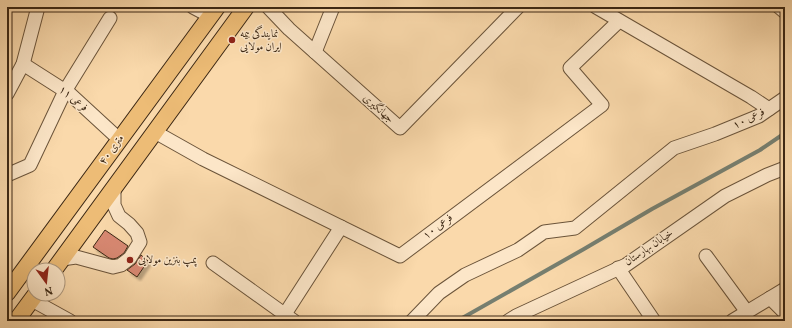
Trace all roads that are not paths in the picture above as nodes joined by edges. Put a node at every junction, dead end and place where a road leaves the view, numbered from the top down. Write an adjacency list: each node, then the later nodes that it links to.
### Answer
1 (38, 7): 14 (street)
2 (193, 7): 9 (street)
3 (246, 7): 19 (main road)
4 (268, 7): 13 (street, جهانگیری)
5 (333, 7): 13 (street)
6 (518, 7): 13 (street, جهانگیری)
7 (596, 7): 12 (street)
8 (779, 7): 10 (street)
9 (213, 11): 20 (main road, ۴۰ متری)
10 (785, 12)
11 (110, 18): 15 (street)
12 (619, 20): 18 (street); 24 (street, فرعی ۱۰)
13 (314, 52)
14 (23, 64): 15 (street, فرعی ۱۱); 16 (street)
15 (65, 91): 20 (street, فرعی ۱۱); 22 (street)
16 (7, 94)
17 (785, 98): 18 (street, فرعی ۱۰)
18 (768, 109): 40 (street, فرعی ۱۰)
19 (155, 132): 23 (main road); 24 (street, فرعی ۱۰)
20 (120, 140): 31 (main road, ۴۰ متری)
21 (785, 168): 29 (street, خیابان بهارستان)
22 (7, 174)
23 (114, 188): 26 (main road); 27 (street)
24 (341, 227): 37 (street)
25 (706, 256): 35 (street)
26 (60, 262)
27 (65, 262)
28 (213, 263): 37 (street)
29 (618, 268): 41 (street, خیابان بهارستان); 42 (street)
30 (785, 289): 32 (street)
31 (7, 293)
32 (770, 298): 35 (street); 36 (street)
33 (30, 302): 38 (main road)
34 (42, 302): 39 (street)
35 (747, 312): 43 (street)
36 (785, 313)
37 (290, 318)
38 (16, 321)
39 (70, 321)
40 (412, 321)
41 (508, 321)
42 (654, 321)
43 (732, 321)

